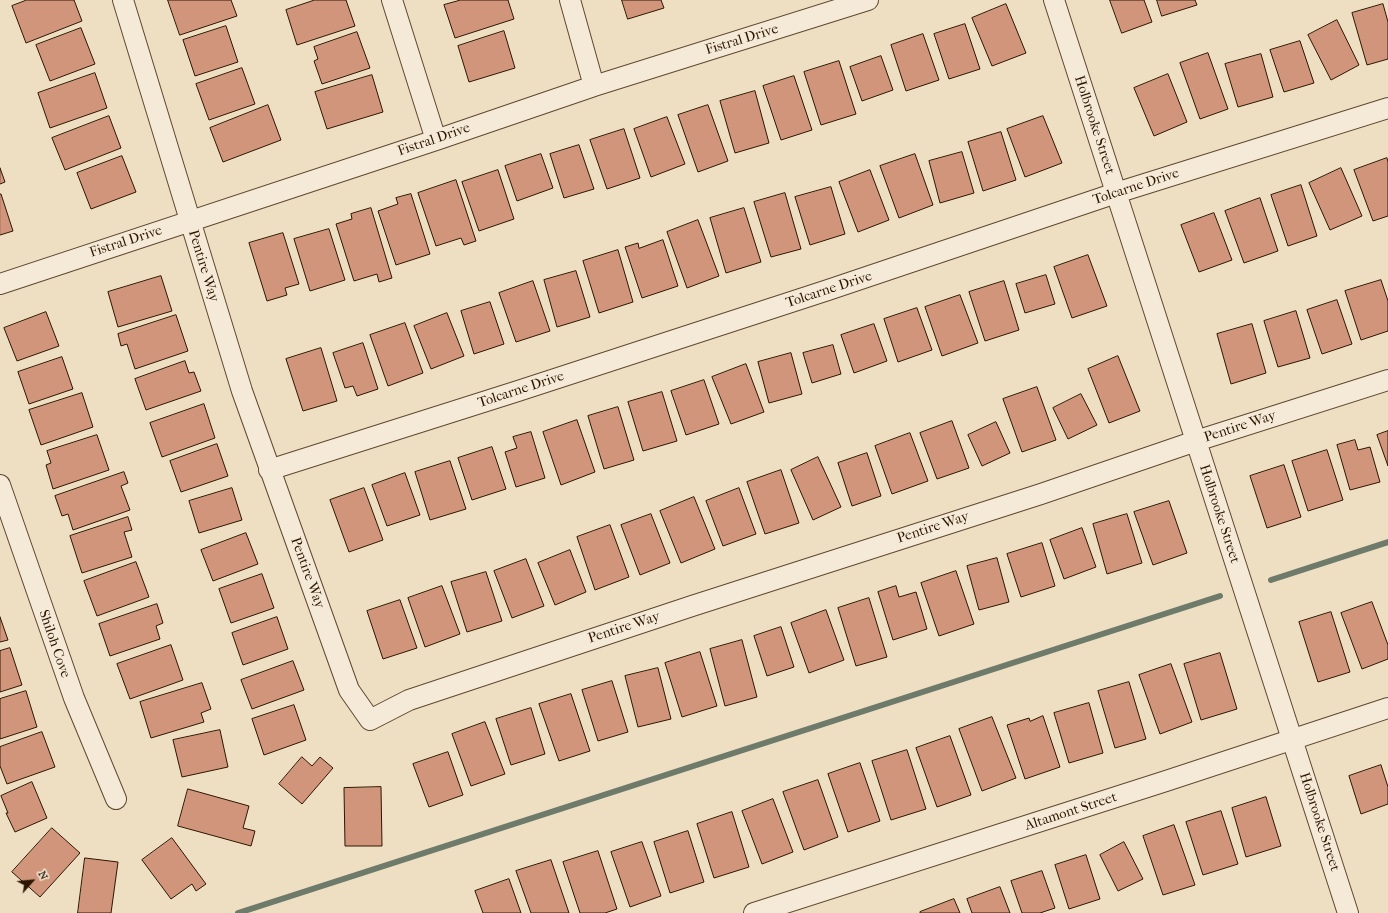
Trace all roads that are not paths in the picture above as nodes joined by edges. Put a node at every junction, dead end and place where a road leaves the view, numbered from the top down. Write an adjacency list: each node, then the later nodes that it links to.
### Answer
1 (123, 0): 10 (street, Pentire Way)
2 (392, 0): 8 (street)
3 (570, 0): 6 (street)
4 (868, 0): 6 (street, Fistral Drive)
5 (1054, 0): 9 (street, Holbrooke Street)
6 (594, 86): 8 (street, Fistral Drive)
7 (1388, 108): 9 (street, Tolcarne Drive)
8 (436, 140): 10 (street, Fistral Drive)
9 (1116, 193): 13 (street, Holbrooke Street); 14 (street, Tolcarne Drive)
10 (190, 221): 11 (street, Fistral Drive); 14 (street, Pentire Way)
11 (0, 284)
12 (1388, 380): 13 (street, Pentire Way)
13 (1196, 442): 14 (street, Pentire Way); 17 (street, Holbrooke Street)
14 (269, 470)
15 (0, 485): 18 (street, Shiloh Cove)
16 (1388, 708): 17 (street, Altamont Street)
17 (1292, 739): 19 (street, Altamont Street); 20 (street, Holbrooke Street)
18 (116, 800)
19 (754, 913)
20 (1348, 913)

